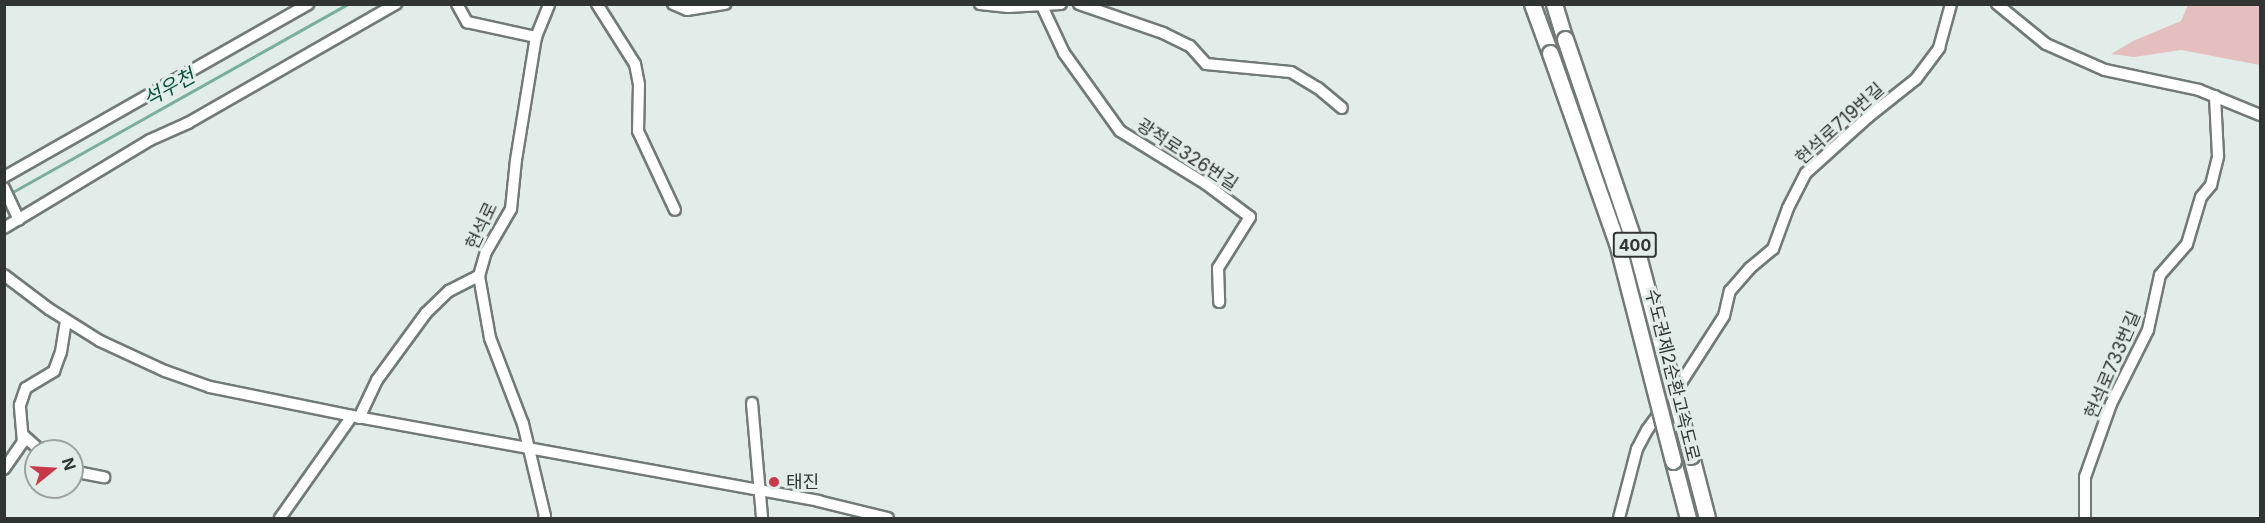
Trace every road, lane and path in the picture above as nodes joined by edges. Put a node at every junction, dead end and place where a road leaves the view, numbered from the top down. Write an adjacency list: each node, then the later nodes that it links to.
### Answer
1 (308, 4): 20 (street)
2 (396, 4): 23 (street)
3 (457, 4): 16 (street)
4 (549, 4): 16 (street, 현석로)
5 (597, 4): 22 (street)
6 (673, 4): 7 (street)
7 (726, 4)
8 (980, 4): 15 (street)
9 (1061, 4): 15 (street)
10 (1079, 4): 18 (street)
11 (1532, 4): 43 (highway, 수도권제2순환고속도로 / 400, bridge)
12 (1554, 4): 44 (highway, 수도권제2순환고속도로 / 400, bridge)
13 (1951, 4): 42 (street, 현석로719번길)
14 (1997, 4): 17 (street)
15 (1042, 6): 27 (street, 광적로326번길)
16 (536, 37): 26 (street, 현석로)
17 (2215, 96): 19 (street); 45 (street, 현석로733번길)
18 (1342, 108)
19 (2260, 115)
20 (4, 177)
21 (4, 188): 23 (street)
22 (675, 210)
23 (19, 220): 24 (street)
24 (4, 228)
25 (4, 275): 28 (street)
26 (479, 276): 30 (street, 현석로); 33 (street)
27 (1219, 302)
28 (66, 320): 30 (street); 31 (street)
29 (752, 403): 37 (street)
30 (355, 417): 33 (street); 38 (street, 현석로)
31 (22, 435): 32 (street); 34 (street)
32 (27, 439)
33 (528, 448): 37 (street); 39 (street)
34 (4, 469)
35 (84, 473): 36 (street)
36 (104, 477)
37 (761, 491): 40 (street); 41 (street)
38 (280, 519)
39 (544, 519)
40 (762, 519)
41 (888, 519)
42 (1618, 519)
43 (1688, 519)
44 (1707, 519)
45 (2085, 519)

